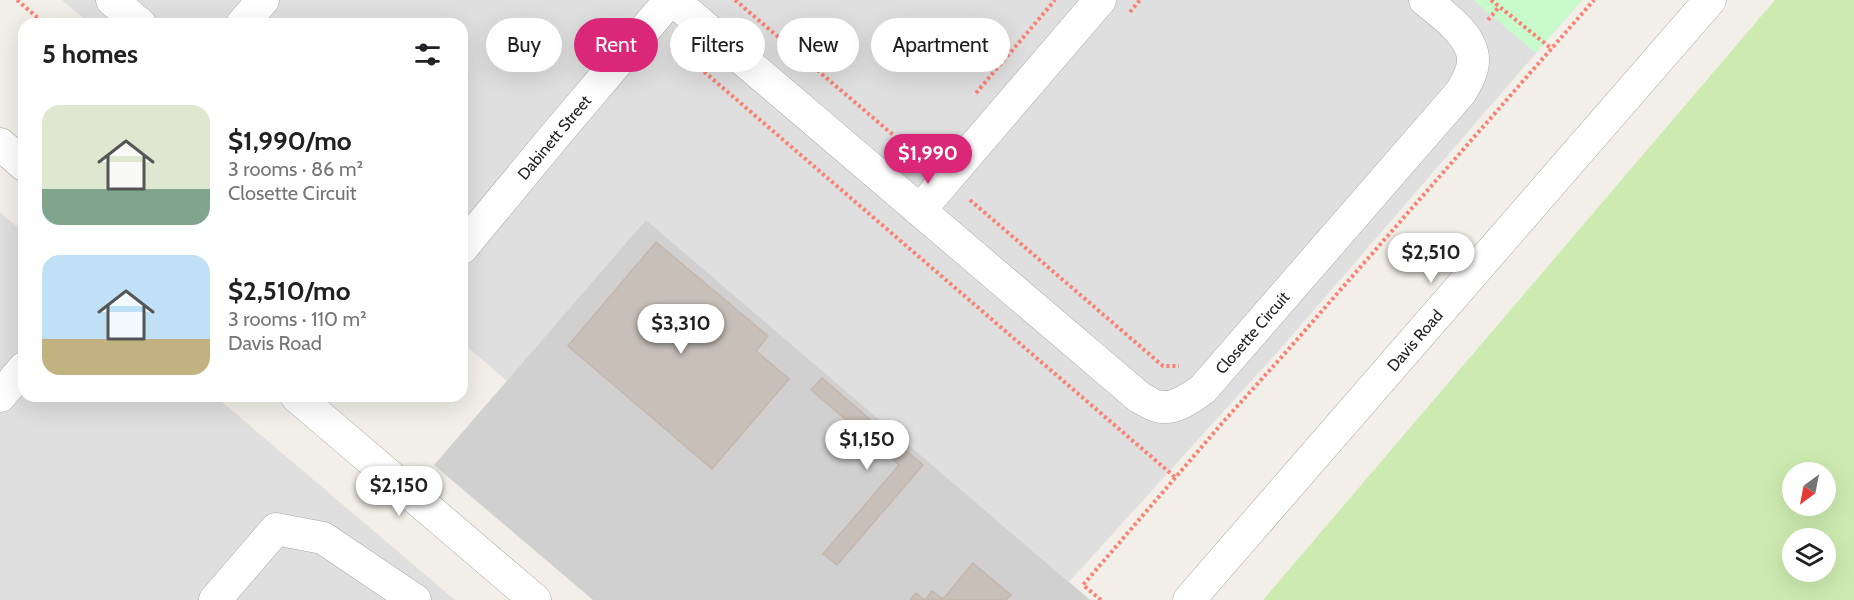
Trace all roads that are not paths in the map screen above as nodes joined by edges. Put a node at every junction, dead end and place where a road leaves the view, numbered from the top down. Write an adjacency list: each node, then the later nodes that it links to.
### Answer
1 (112, 0): 7 (street)
2 (263, 0): 8 (street)
3 (671, 0): 11 (street, Closette Circuit); 12 (street, Dabinett Street)
4 (1100, 0): 11 (street)
5 (1425, 0): 11 (street, Closette Circuit)
6 (1710, 0): 19 (street, Davis Road)
7 (133, 18)
8 (247, 18)
9 (0, 144): 10 (street)
10 (18, 160)
11 (920, 210)
12 (468, 241)
13 (18, 375): 14 (street)
14 (0, 396)
15 (303, 402): 18 (street)
16 (215, 600): 17 (street)
17 (415, 600)
18 (535, 600)
19 (1189, 600)

